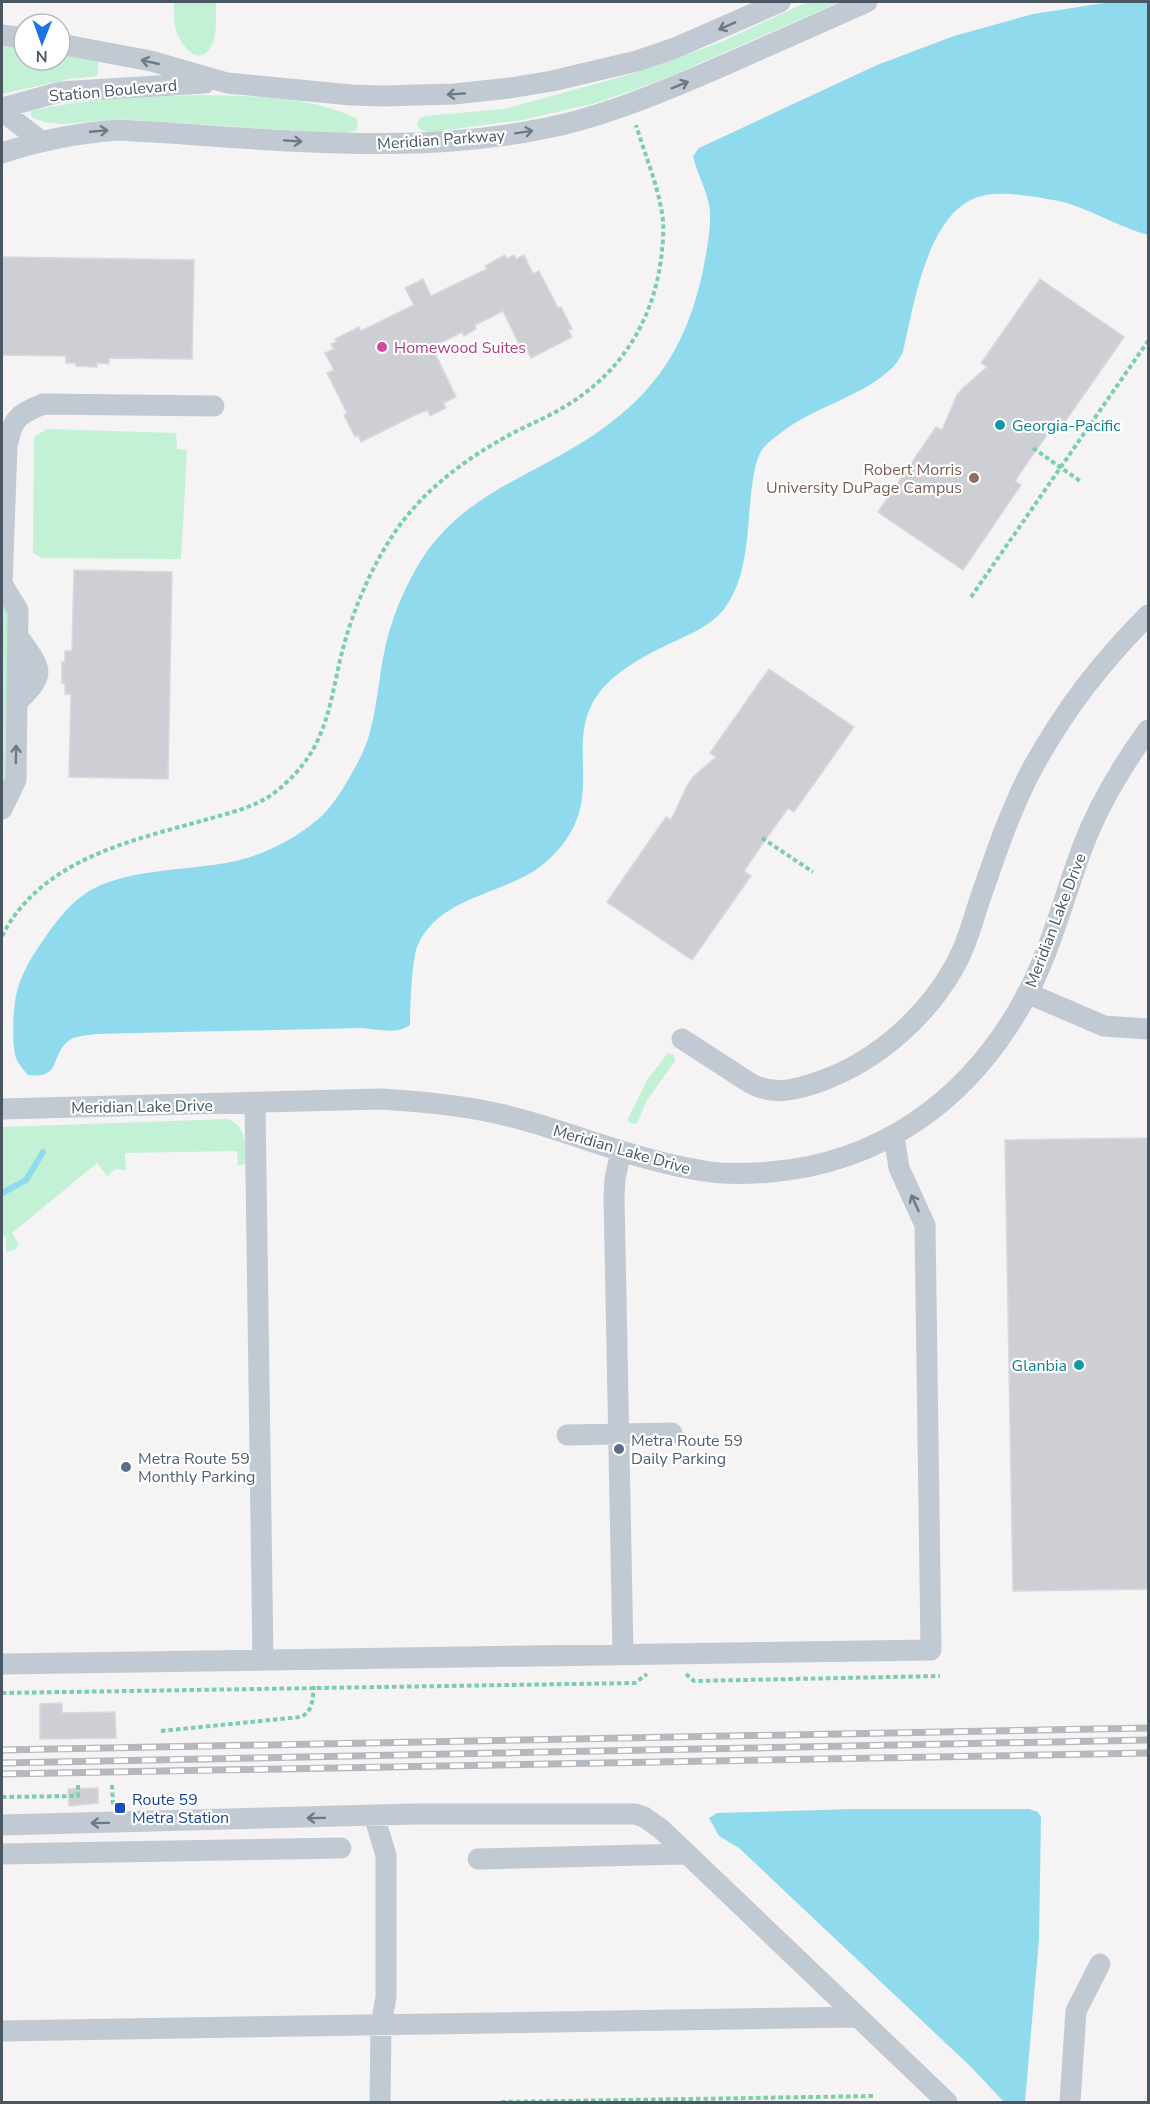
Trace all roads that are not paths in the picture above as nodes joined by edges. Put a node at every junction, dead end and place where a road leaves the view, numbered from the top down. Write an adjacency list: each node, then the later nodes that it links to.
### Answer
1 (780, 2): 4 (street, one-way to 4)
2 (867, 2): 6 (street, Meridian Parkway, one-way to 2)
3 (72, 46): 4 (street, one-way to 3)
4 (227, 83): 5 (street, Station Boulevard)
5 (2, 109): 6 (street)
6 (41, 141): 7 (street)
7 (2, 153)
8 (214, 406): 9 (street)
9 (3, 496): 10 (street)
10 (3, 527): 11 (street)
11 (2, 575): 14 (street, one-way to 11)
12 (1149, 615): 17 (street)
13 (1149, 730): 15 (street, Meridian Lake Drive)
14 (2, 809)
15 (1027, 993): 16 (street); 20 (street, Meridian Lake Drive)
16 (1149, 1029)
17 (682, 1039)
18 (255, 1104): 19 (street, Meridian Lake Drive); 21 (street, Meridian Lake Drive); 26 (street)
19 (2, 1109)
20 (894, 1136): 21 (street, Meridian Lake Drive); 25 (street, one-way to 20)
21 (621, 1151): 23 (street)
22 (672, 1433): 23 (street)
23 (620, 1434): 24 (street); 25 (street)
24 (567, 1435)
25 (623, 1654): 26 (street)
26 (263, 1660): 27 (street)
27 (2, 1664)
28 (374, 1816): 29 (street, one-way to 29); 32 (street); 36 (street)
29 (2, 1825)
30 (341, 1848): 31 (street)
31 (2, 1854)
32 (686, 1854): 33 (street); 35 (street)
33 (478, 1859)
34 (1100, 1964): 40 (street)
35 (856, 2017): 36 (street); 39 (street)
36 (381, 2025): 37 (street); 38 (street)
37 (2, 2031)
38 (380, 2103)
39 (947, 2103)
40 (1070, 2103)

